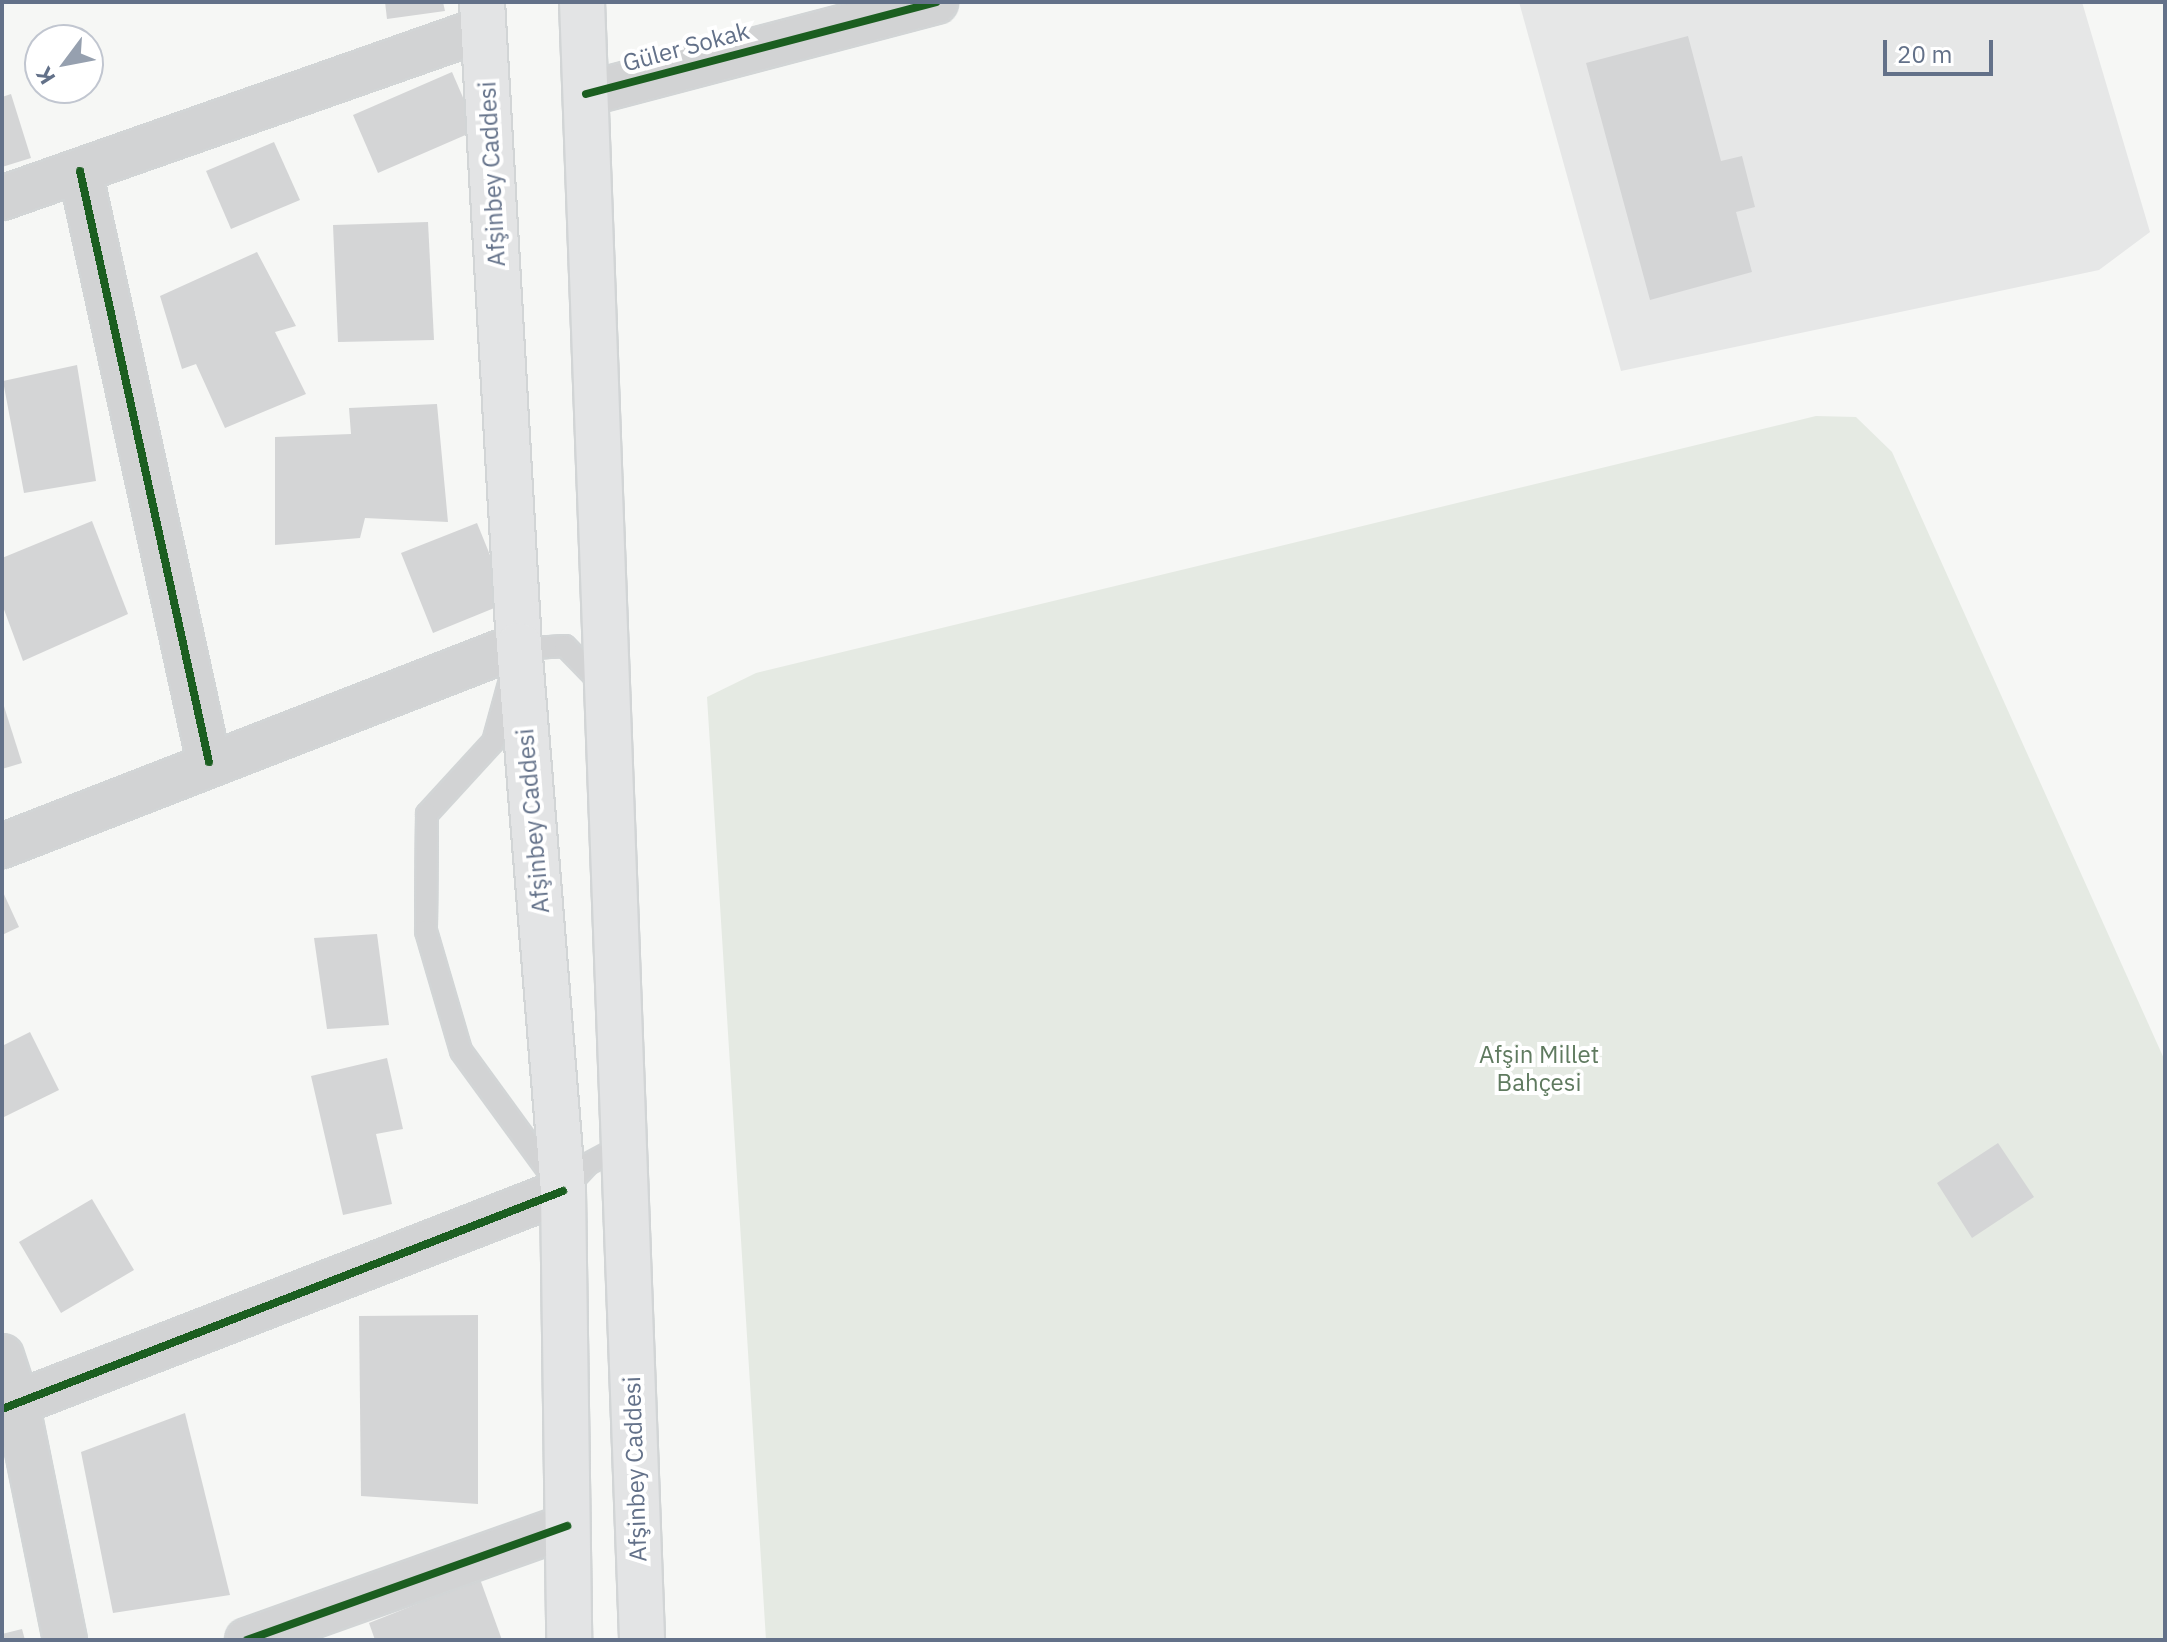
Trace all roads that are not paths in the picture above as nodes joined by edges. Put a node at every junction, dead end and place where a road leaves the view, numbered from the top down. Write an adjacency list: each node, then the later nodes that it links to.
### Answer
1 (582, 2): 5 (main road, Afşinbey Caddesi)
2 (936, 2): 3 (street, Güler Sokak)
3 (850, 13): 5 (street, Güler Sokak)
4 (483, 16): 6 (street); 8 (main road, Afşinbey Caddesi)
5 (586, 94): 9 (main road, Afşinbey Caddesi)
6 (80, 171): 7 (street); 10 (street)
7 (2, 198)
8 (519, 645): 9 (lane); 10 (street); 13 (main road, Afşinbey Caddesi); 13 (lane)
9 (605, 688): 12 (main road, Afşinbey Caddesi)
10 (209, 762): 11 (street)
11 (2, 846)
12 (622, 1146): 13 (lane); 20 (main road, Afşinbey Caddesi)
13 (563, 1191): 15 (street); 16 (main road, Afşinbey Caddesi)
14 (2, 1356): 15 (street)
15 (9, 1406): 17 (street)
16 (567, 1526): 18 (street); 19 (main road, Afşinbey Caddesi)
17 (65, 1640)
18 (247, 1640)
19 (569, 1640)
20 (642, 1640)

